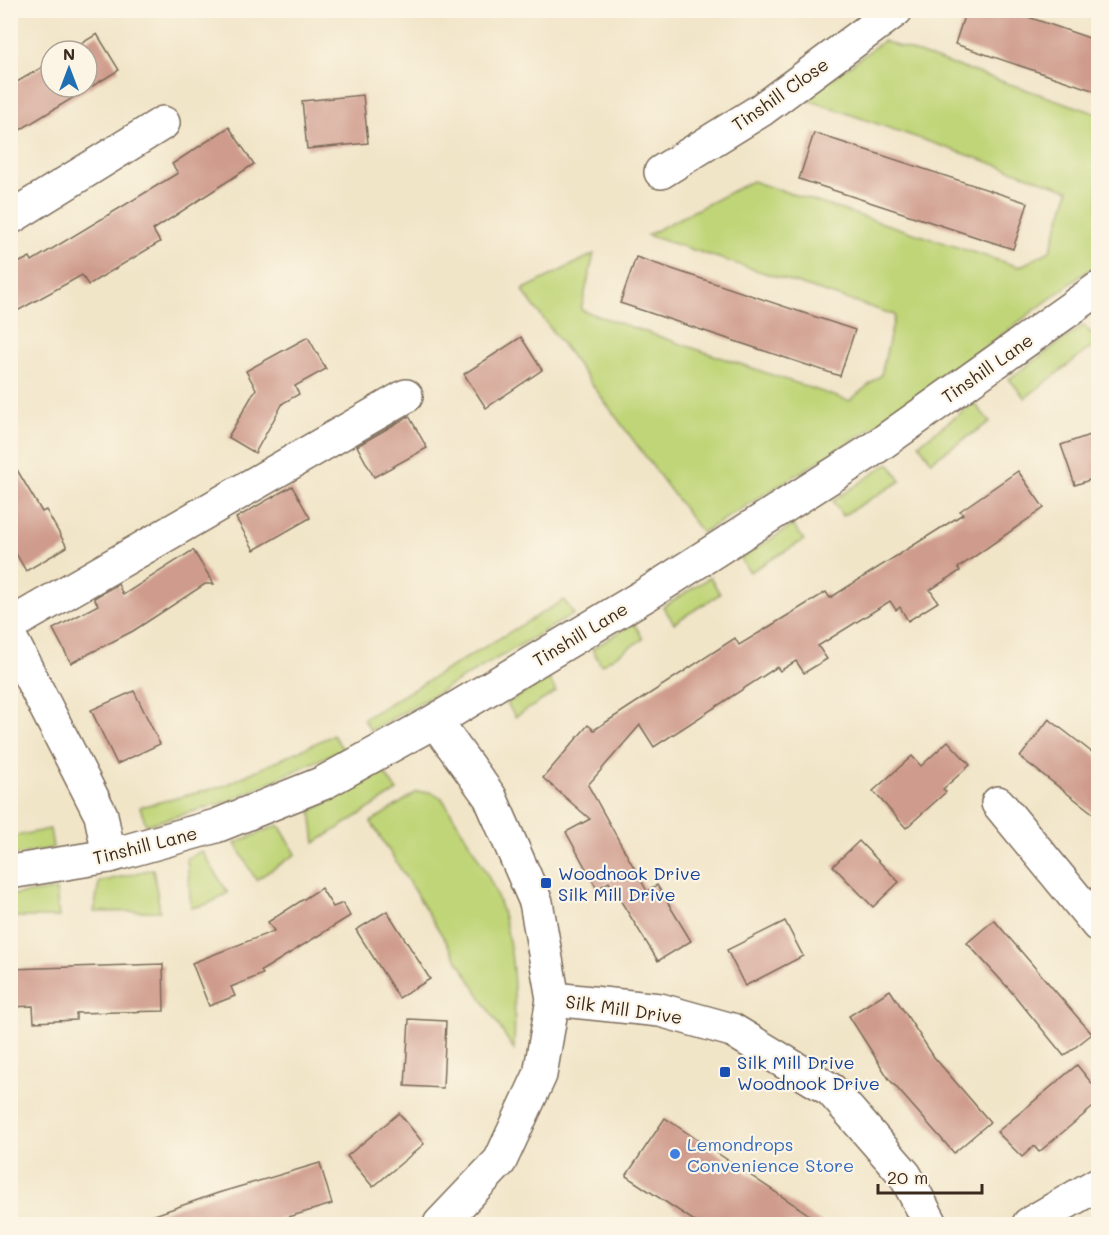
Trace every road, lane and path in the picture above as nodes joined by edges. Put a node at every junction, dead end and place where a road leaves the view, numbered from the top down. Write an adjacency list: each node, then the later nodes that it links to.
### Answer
1 (896, 10): 3 (street, Tinshill Close)
2 (162, 123): 4 (street)
3 (661, 172)
4 (10, 218)
5 (1098, 289): 9 (street, Tinshill Lane)
6 (406, 396): 7 (street)
7 (10, 625)
8 (10, 636): 11 (street)
9 (435, 721): 11 (street, Tinshill Lane); 14 (street)
10 (998, 803): 13 (street)
11 (109, 856): 12 (street, Tinshill Lane)
12 (10, 872)
13 (1098, 925)
14 (553, 999): 16 (street); 17 (street, Silk Mill Drive)
15 (1098, 1184): 18 (street)
16 (440, 1224)
17 (931, 1224)
18 (1029, 1224)

